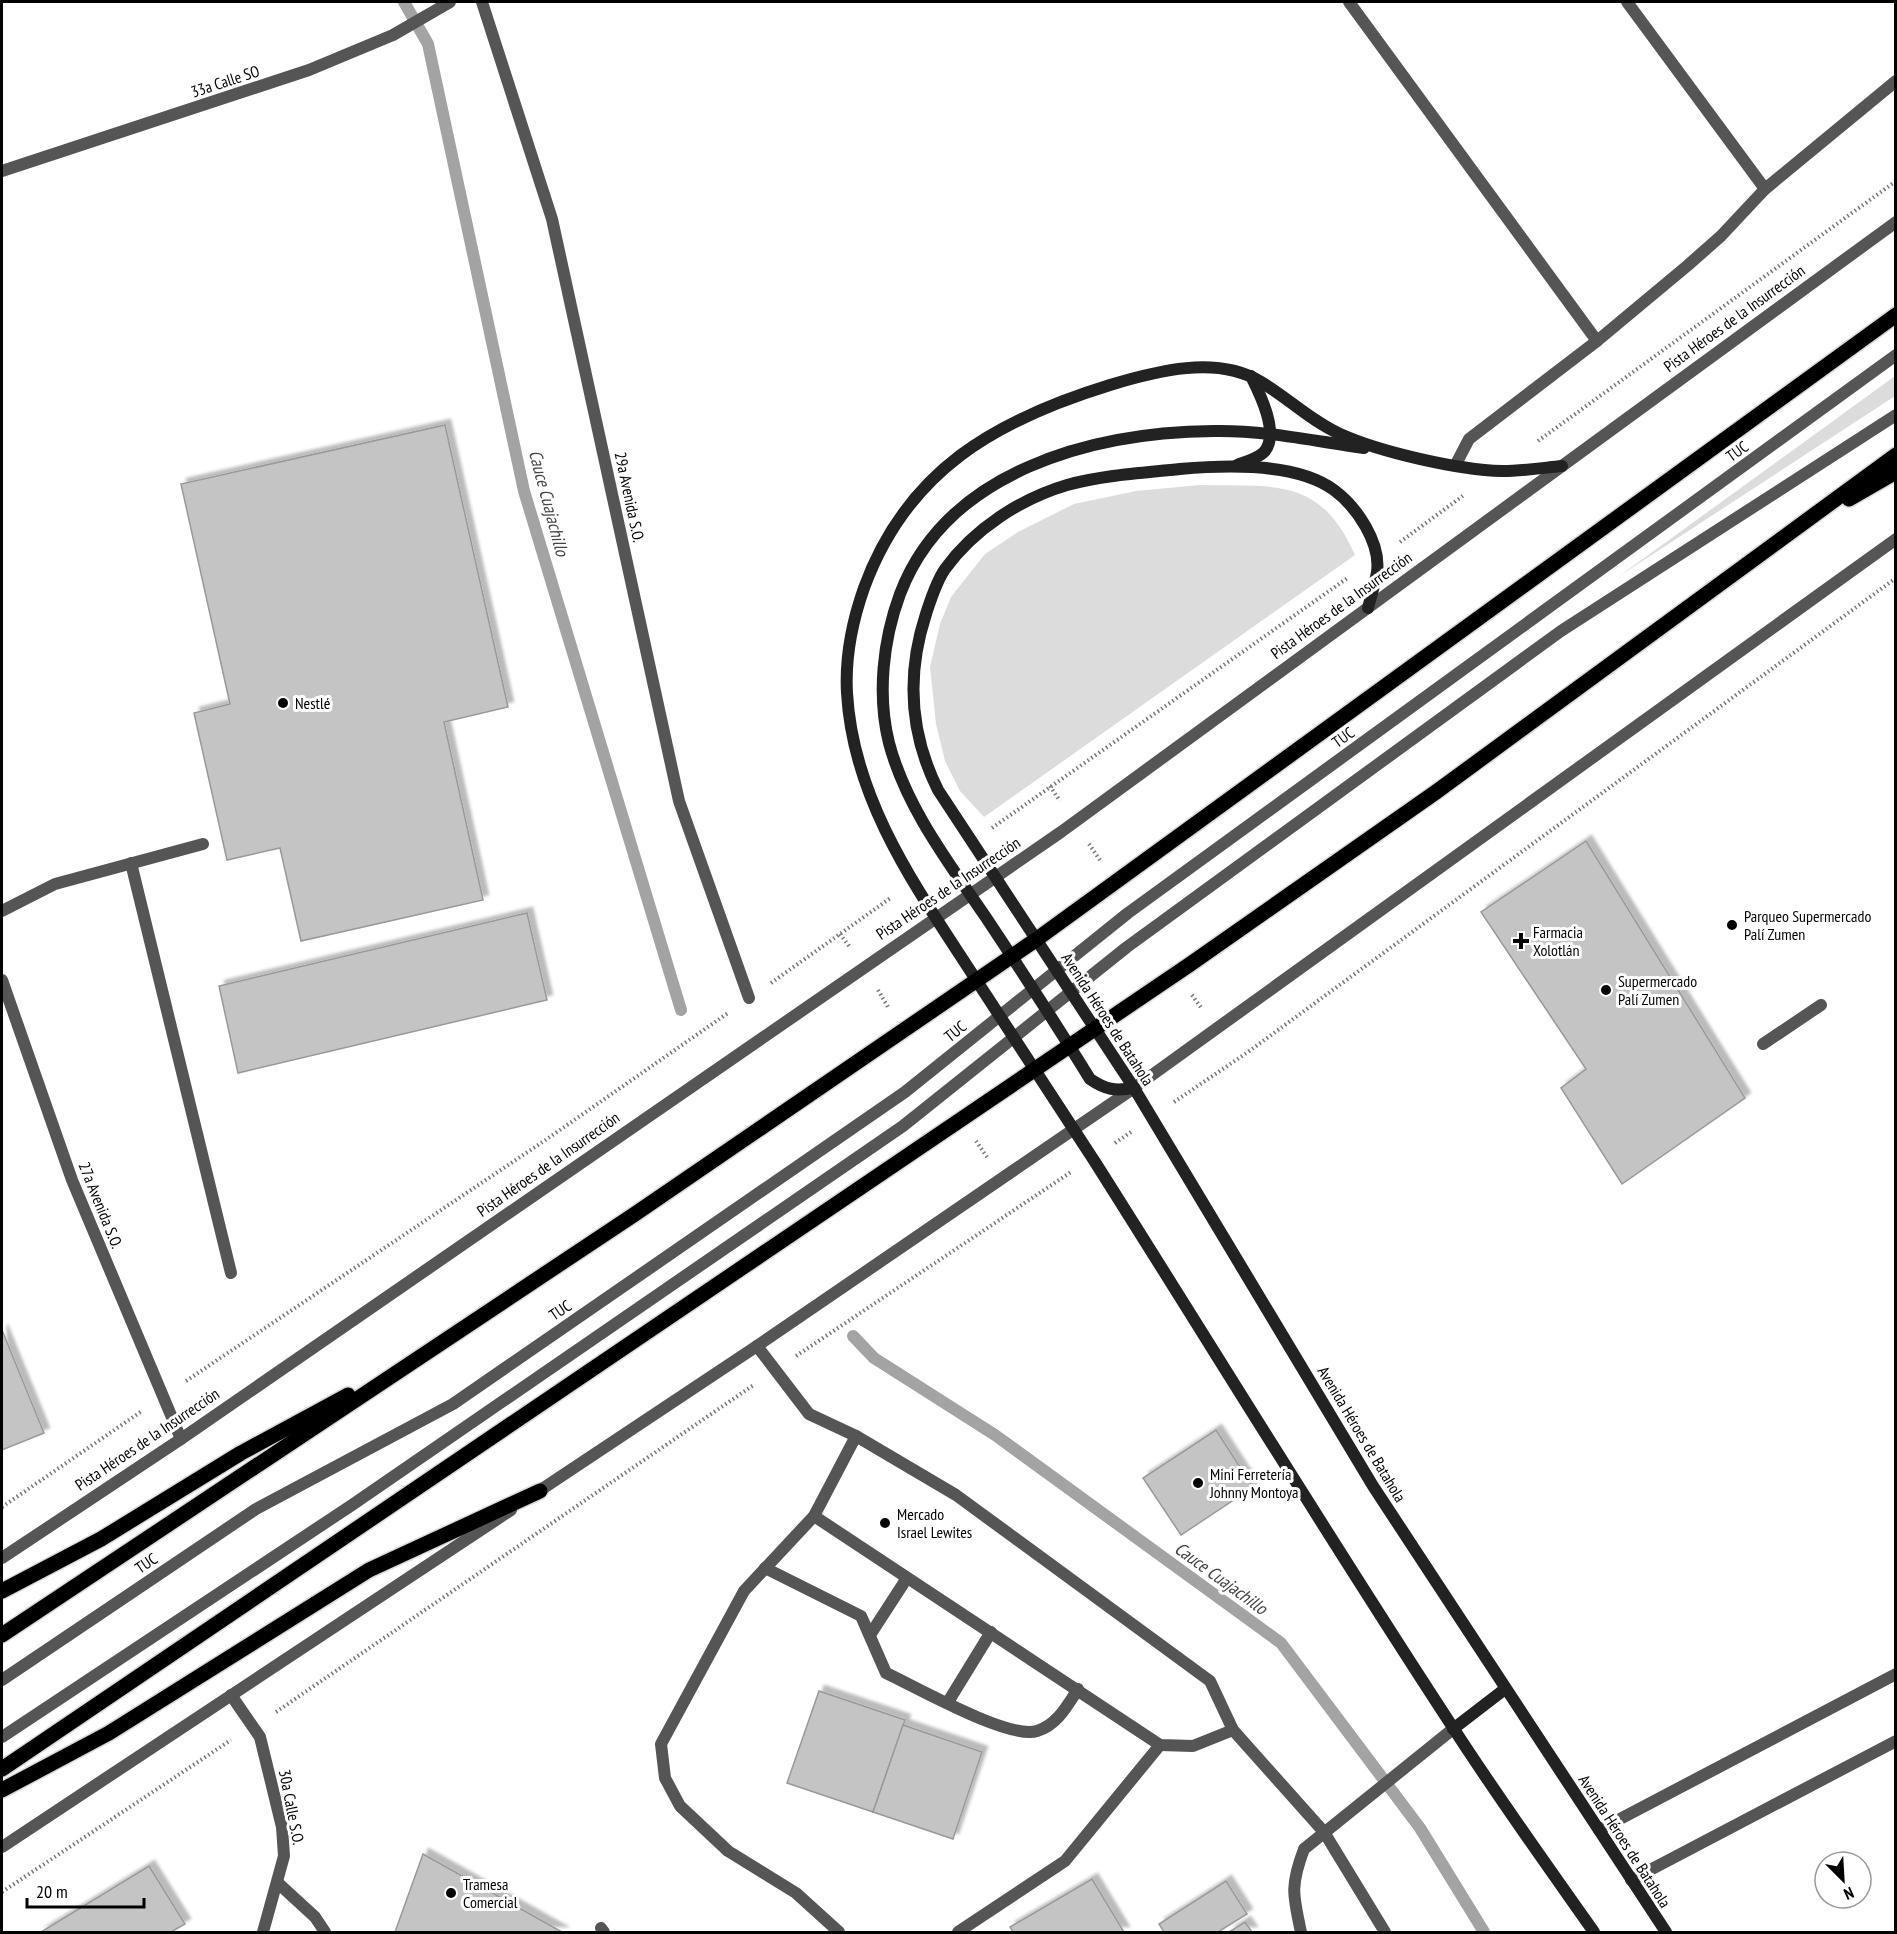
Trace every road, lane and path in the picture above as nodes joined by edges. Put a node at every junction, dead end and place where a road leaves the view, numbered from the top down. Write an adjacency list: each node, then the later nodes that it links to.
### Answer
1 (450, 2): 6 (street, 33a Calle SO)
2 (482, 2): 44 (street, 29a Avenida S.O.)
3 (1349, 2): 11 (street)
4 (1627, 2): 8 (street)
5 (1896, 81): 8 (street)
6 (2, 171)
7 (1896, 181): 16 (path)
8 (1765, 189): 11 (street)
9 (1896, 222): 20 (street, Pista Héroes de la Insurrección)
10 (1894, 316): 37 (main road)
11 (1597, 341): 19 (street)
12 (1896, 355): 39 (street, TUC)
13 (1251, 376): 15 (main road); 17 (main road); 36 (main road)
14 (1896, 415): 43 (street)
15 (1269, 434): 17 (main road); 21 (main road); 34 (main road)
16 (1533, 444)
17 (1385, 451): 19 (main road)
18 (1896, 455): 25 (main road)
19 (1456, 464): 20 (main road)
20 (1562, 466): 28 (street, Pista Héroes de la Insurrección)
21 (1230, 467): 28 (main road, Avenida Héroes de Batahola); 32 (main road, Avenida Héroes de Batahola)
22 (1896, 472): 25 (main road)
23 (1469, 491): 26 (path)
24 (1895, 539): 53 (street)
25 (1777, 542): 48 (main road)
26 (1394, 546)
27 (1356, 572): 29 (path)
28 (1368, 608): 32 (street, Pista Héroes de la Insurrección)
29 (998, 823)
30 (203, 844): 31 (street)
31 (130, 863): 35 (street); 55 (street)
32 (995, 877): 34 (street, Pista Héroes de la Insurrección); 37 (main road, Avenida Héroes de Batahola)
33 (897, 893): 44 (path)
34 (970, 894): 36 (street, Pista Héroes de la Insurrección); 38 (main road)
35 (2, 911)
36 (936, 918): 41 (main road); 61 (street, Pista Héroes de la Insurrección)
37 (1037, 939): 38 (main road); 39 (main road, Avenida Héroes de Batahola)
38 (1012, 956): 41 (main road); 42 (main road)
39 (1058, 970): 42 (street, TUC); 43 (main road, Avenida Héroes de Batahola)
40 (2, 980): 61 (street, 27a Avenida S.O.)
41 (977, 981): 47 (main road); 56 (main road)
42 (1033, 989): 46 (main road); 47 (street, TUC)
43 (1072, 990): 46 (street); 48 (main road, Avenida Héroes de Batahola)
44 (749, 998): 58 (path)
45 (1821, 1005): 50 (street)
46 (1047, 1010): 49 (street); 51 (main road)
47 (999, 1016): 49 (main road); 73 (street, TUC)
48 (1096, 1029): 51 (main road); 53 (main road, Avenida Héroes de Batahola)
49 (1014, 1037): 52 (main road); 80 (street)
50 (1763, 1044)
51 (1070, 1047): 52 (main road); 53 (main road)
52 (1035, 1071): 54 (main road); 83 (main road)
53 (1134, 1088): 54 (street); 75 (main road, Avenida Héroes de Batahola)
54 (1073, 1129): 57 (street); 78 (main road)
55 (231, 1273)
56 (438, 1346): 68 (main road); 70 (main road)
57 (757, 1346): 60 (street); 62 (street)
58 (190, 1378)
59 (135, 1416): 63 (path)
60 (856, 1436): 64 (street); 79 (street)
61 (181, 1439): 65 (street, Pista Héroes de la Insurrección)
62 (540, 1491): 76 (street); 84 (main road)
63 (2, 1507)
64 (814, 1516): 66 (street); 67 (street)
65 (2, 1558)
66 (765, 1568): 71 (street); 92 (street)
67 (907, 1578): 69 (street); 71 (street)
68 (2, 1591)
69 (991, 1632): 74 (street); 77 (street)
70 (2, 1635)
71 (870, 1635): 77 (street)
72 (1896, 1674): 85 (street)
73 (2, 1680)
74 (1078, 1689): 77 (street); 82 (street)
75 (1505, 1689): 78 (main road); 85 (main road, Avenida Héroes de Batahola)
76 (231, 1695): 87 (street); 89 (street, 30a Calle S.O.)
77 (948, 1702)
78 (1453, 1729): 86 (street); 96 (main road)
79 (1233, 1731): 82 (street); 86 (street)
80 (2, 1737)
81 (1896, 1741): 88 (street)
82 (1160, 1746): 93 (street)
83 (2, 1769)
84 (2, 1790)
85 (1599, 1830): 88 (main road, Avenida Héroes de Batahola)
86 (1324, 1832): 94 (street); 95 (street)
87 (2, 1847)
88 (1631, 1880): 97 (main road, Avenida Héroes de Batahola)
89 (279, 1884): 90 (street, 30a Calle S.O.); 91 (street)
90 (263, 1932)
91 (325, 1932)
92 (839, 1932)
93 (958, 1932)
94 (1301, 1932)
95 (1385, 1932)
96 (1594, 1932)
97 (1666, 1932)

